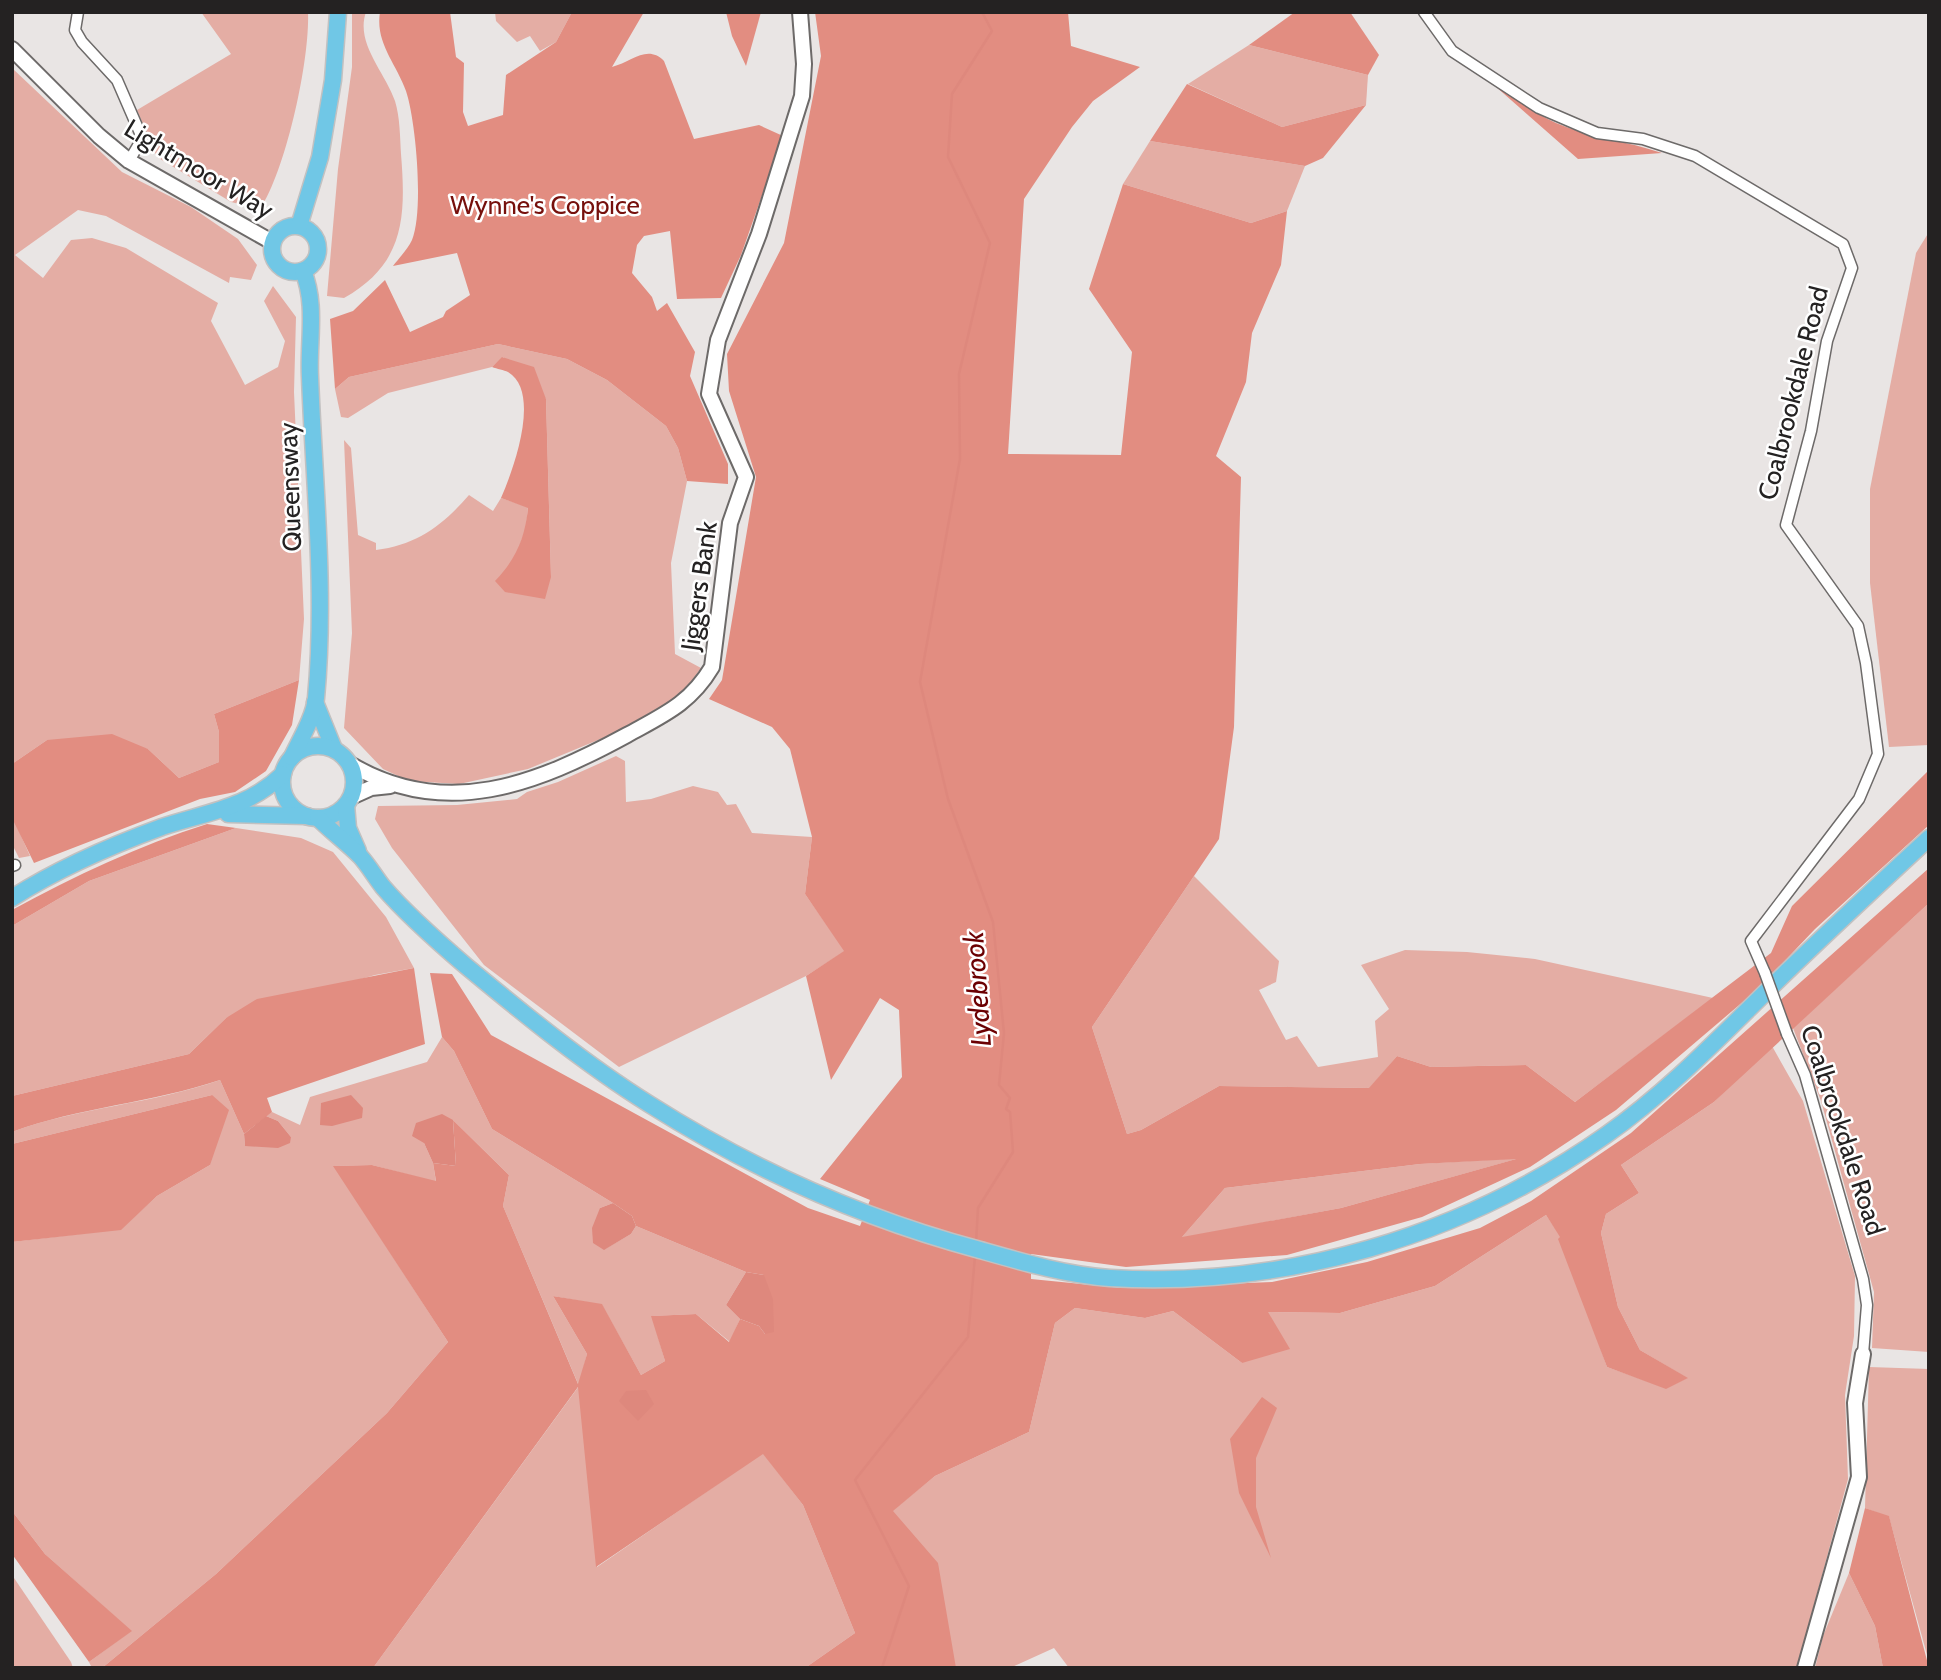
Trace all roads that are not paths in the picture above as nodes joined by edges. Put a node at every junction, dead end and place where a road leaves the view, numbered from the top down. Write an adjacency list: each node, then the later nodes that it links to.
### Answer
1 (78, 12): 6 (street)
2 (338, 12): 7 (main road)
3 (800, 12): 15 (street, Jiggers Bank)
4 (1424, 12): 22 (street, Coalbrookdale Road, bridge)
5 (12, 49): 6 (street, Lightmoor Way)
6 (129, 161): 8 (street, Lightmoor Way)
7 (299, 226): 8 (main road); 9 (main road)
8 (272, 242): 9 (main road)
9 (303, 271): 10 (main road, Queensway)
10 (315, 702): 11 (main road, Queensway); 12 (main road, Queensway)
11 (334, 749): 12 (main road); 13 (main road)
12 (292, 757): 14 (main road)
13 (350, 764): 15 (street, Jiggers Bank); 16 (main road)
14 (283, 774): 17 (main road); 18 (main road)
15 (394, 786): 16 (street, Jiggers Bank)
16 (348, 801): 18 (main road); 20 (main road)
17 (211, 815): 18 (main road); 21 (main road)
18 (313, 817): 20 (main road)
19 (1929, 838): 20 (main road)
20 (360, 857)
21 (12, 898)
22 (1863, 1354): 23 (street, Coalbrookdale Road)
23 (1805, 1668)

